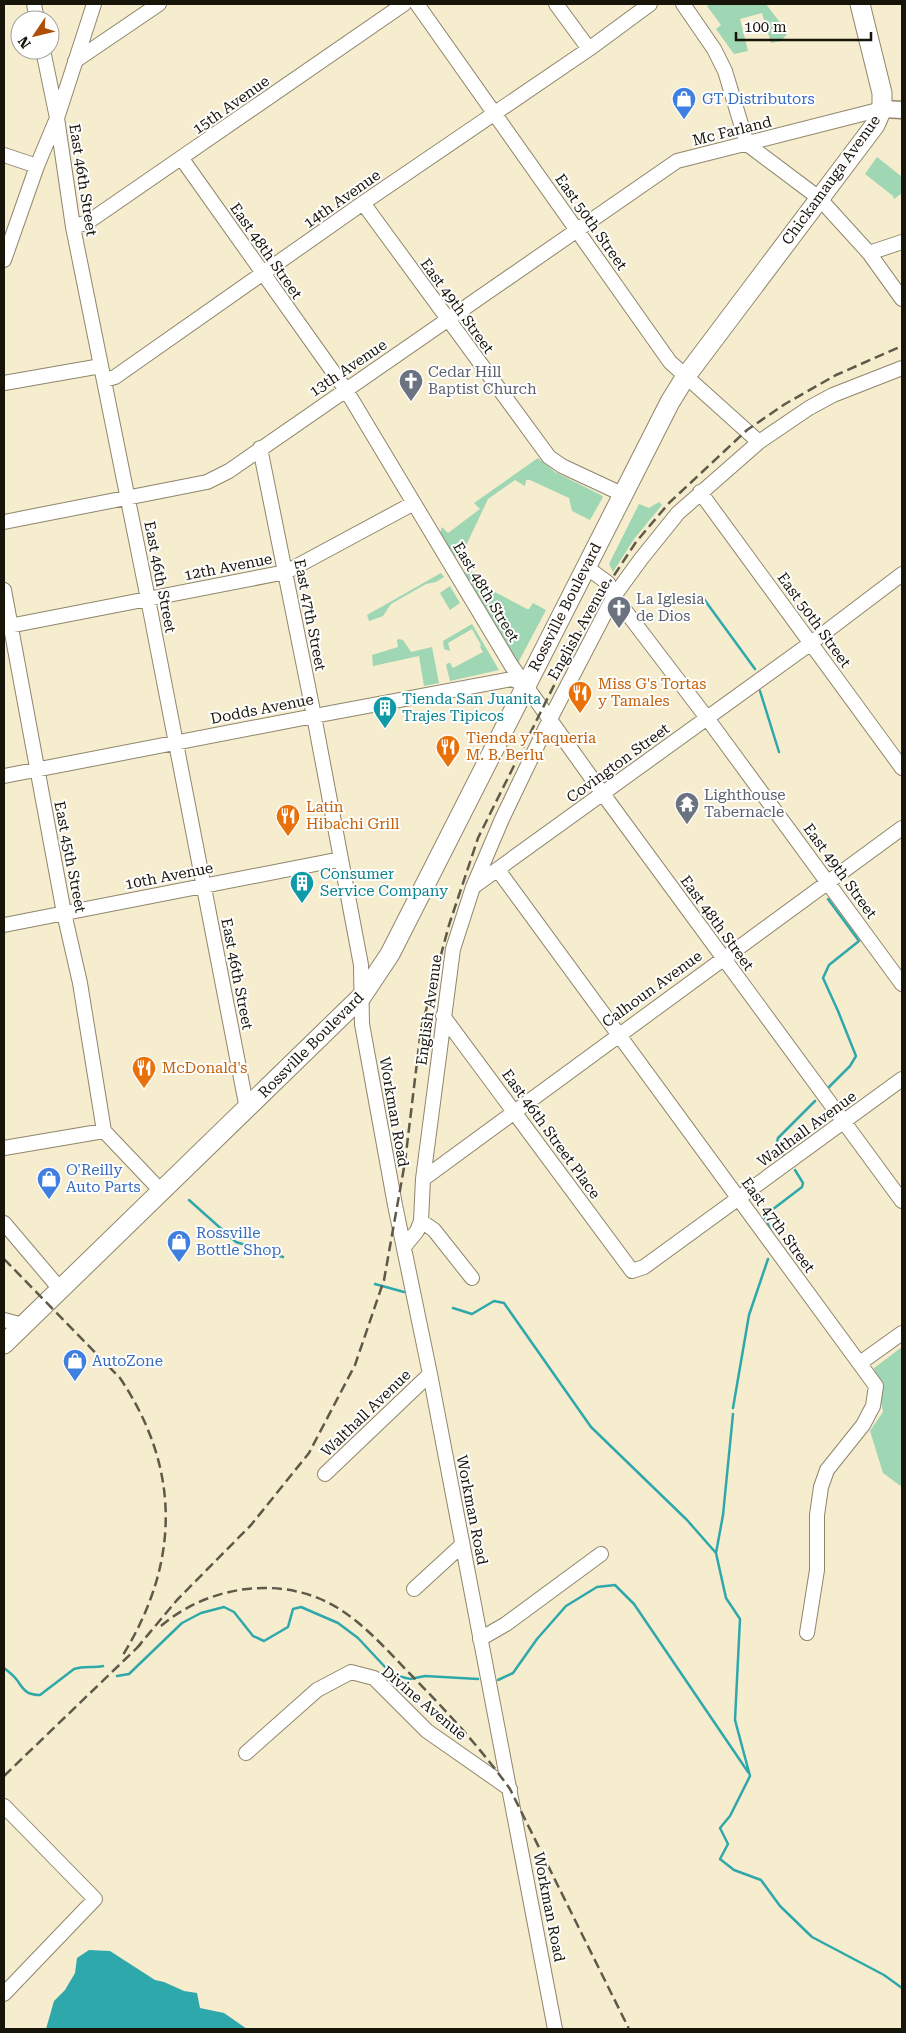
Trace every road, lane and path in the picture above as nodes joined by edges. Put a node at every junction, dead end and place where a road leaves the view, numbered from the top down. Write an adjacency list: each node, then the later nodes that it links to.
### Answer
1 (94, 4): 11 (street)
2 (159, 4): 11 (street)
3 (404, 4): 18 (street, 15th Avenue)
4 (417, 4): 14 (street, East 50th Street)
5 (556, 4): 9 (street)
6 (650, 4): 9 (street, 14th Avenue)
7 (682, 4): 16 (street)
8 (860, 4): 12 (highway, Chickamauga Avenue)
9 (594, 45): 14 (street, 14th Avenue)
10 (45, 60): 15 (street, East 46th Street)
11 (75, 61): 15 (street)
12 (882, 110): 13 (main road); 16 (street, Mc Farland); 21 (highway, Chickamauga Avenue)
13 (902, 110)
14 (494, 113): 22 (street, 14th Avenue); 24 (street, East 50th Street)
15 (56, 118): 20 (street); 23 (street, East 46th Street)
16 (747, 144): 19 (street, Mc Farland); 21 (street)
17 (4, 155): 20 (street)
18 (182, 159): 23 (street, 15th Avenue); 29 (street, East 48th Street)
19 (677, 161): 24 (street, 13th Avenue)
20 (37, 166): 27 (street)
21 (819, 198): 26 (street); 28 (highway, Chickamauga Avenue)
22 (363, 203): 29 (street, 14th Avenue); 31 (street, East 49th Street)
23 (73, 227): 33 (street, East 46th Street)
24 (577, 230): 31 (street, 13th Avenue); 34 (street, East 50th Street)
25 (902, 242): 26 (street)
26 (869, 253): 30 (street)
27 (4, 260)
28 (769, 266): 34 (highway, Rossville Boulevard)
29 (263, 275): 33 (street, 14th Avenue); 36 (street, East 48th Street)
30 (902, 299)
31 (448, 321): 36 (street, 13th Avenue); 40 (street, East 49th Street)
32 (902, 368): 37 (street, English Avenue)
33 (103, 373): 35 (street, 14th Avenue); 41 (street, East 46th Street)
34 (686, 376): 37 (street, East 50th Street); 40 (highway, Rossville Boulevard)
35 (4, 383)
36 (346, 390): 38 (street, 13th Avenue); 42 (street, East 48th Street)
37 (759, 442): 39 (street, English Avenue)
38 (260, 448): 41 (street, 13th Avenue); 45 (street, East 47th Street)
39 (700, 492): 48 (street, English Avenue); 51 (street, East 50th Street)
40 (622, 494): 44 (highway, Rossville Boulevard)
41 (128, 499): 43 (street, 13th Avenue); 49 (street, East 46th Street)
42 (414, 503): 45 (street, 12th Avenue); 52 (street, East 48th Street)
43 (4, 522)
44 (586, 567): 48 (street, East 49th Street); 52 (highway, Rossville Boulevard)
45 (286, 572): 49 (street, 12th Avenue); 53 (street, East 47th Street)
46 (902, 574): 51 (street, Covington Street)
47 (4, 590): 50 (street, East 45th Street)
48 (614, 596): 54 (street, East 49th Street); 55 (street, English Avenue)
49 (148, 599): 50 (street, 12th Avenue); 56 (street, East 46th Street)
50 (7, 627): 58 (street, East 45th Street)
51 (811, 643): 54 (street, Covington Street); 57 (street, East 50th Street)
52 (526, 685): 53 (street, Dodds Avenue); 55 (street, East 48th Street); 71 (highway, Rossville Boulevard)
53 (314, 716): 56 (street, Dodds Avenue); 62 (street, East 47th Street)
54 (707, 718): 60 (street, Covington Street); 64 (street, East 49th Street)
55 (549, 721): 60 (street, East 48th Street); 66 (street, English Avenue)
56 (176, 742): 58 (street, Dodds Avenue); 65 (street, East 46th Street)
57 (902, 768)
58 (37, 770): 59 (street, Dodds Avenue); 67 (street, East 45th Street)
59 (4, 776)
60 (603, 794): 63 (street, Covington Street); 69 (street, East 48th Street)
61 (902, 828): 64 (street, Calhoun Avenue)
62 (341, 859): 65 (street, 10th Avenue); 71 (street, East 47th Street)
63 (498, 870): 66 (street, Covington Street); 73 (street, East 47th Street)
64 (828, 881): 69 (street, Calhoun Avenue); 70 (street, East 49th Street)
65 (203, 887): 67 (street, 10th Avenue); 75 (street, East 46th Street)
66 (473, 887): 72 (street, English Avenue)
67 (64, 913): 68 (street, 10th Avenue); 78 (street, East 45th Street)
68 (4, 925)
69 (723, 958): 73 (street, Calhoun Avenue); 77 (street, East 48th Street)
70 (902, 984)
71 (362, 996): 75 (highway, Rossville Boulevard); 86 (street, Workman Road)
72 (443, 1016): 76 (street, East 46th Street Place); 80 (street, English Avenue)
73 (618, 1035): 76 (street, Calhoun Avenue); 82 (street, East 47th Street)
74 (902, 1079): 77 (street, Walthall Avenue)
75 (247, 1110): 81 (highway, Rossville Boulevard)
76 (514, 1111): 80 (street, Calhoun Avenue); 87 (street, East 46th Street Place)
77 (844, 1122): 82 (street, Walthall Avenue); 83 (street, East 48th Street)
78 (104, 1131): 79 (street); 81 (street)
79 (4, 1148)
80 (423, 1179): 84 (street, English Avenue)
81 (162, 1192): 89 (highway, Rossville Boulevard)
82 (739, 1199): 87 (street, Walthall Avenue); 94 (street, East 47th Street)
83 (902, 1201)
84 (421, 1221): 86 (street, English Avenue); 88 (street)
85 (4, 1223): 89 (street)
86 (404, 1247): 95 (street, Workman Road)
87 (632, 1271)
88 (472, 1278)
89 (60, 1290): 91 (highway, Rossville Boulevard)
90 (4, 1320): 91 (street)
91 (23, 1325): 93 (highway, Rossville Boulevard)
92 (902, 1333): 94 (street)
93 (4, 1344)
94 (860, 1363): 100 (street, East 47th Street)
95 (430, 1374): 96 (street, Walthall Avenue); 97 (street, Workman Road)
96 (325, 1474)
97 (462, 1545): 99 (street); 101 (street, Workman Road)
98 (601, 1554): 101 (street)
99 (414, 1589)
100 (807, 1633)
101 (480, 1639): 103 (street, Workman Road)
102 (246, 1753): 103 (street, Divine Avenue)
103 (510, 1789): 106 (street, Workman Road)
104 (4, 1806): 105 (street)
105 (4, 1994)
106 (555, 2029)

